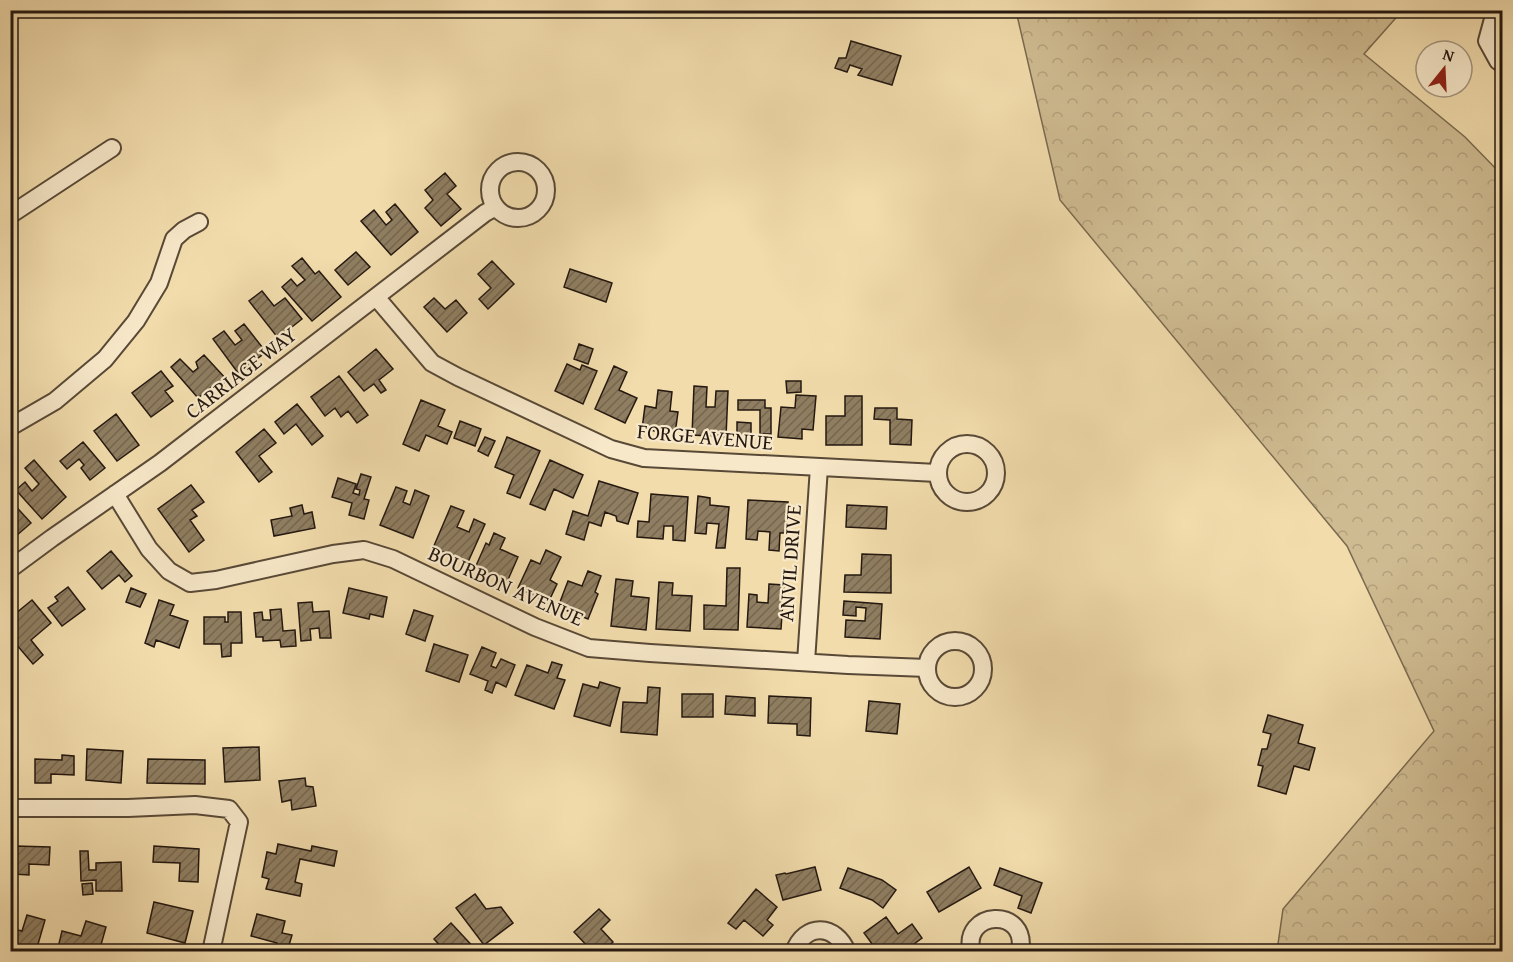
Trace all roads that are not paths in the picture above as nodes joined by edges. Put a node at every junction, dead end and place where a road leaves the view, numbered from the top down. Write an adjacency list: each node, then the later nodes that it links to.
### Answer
1 (1502, 10): 2 (street)
2 (1503, 63)
3 (112, 148): 5 (street)
4 (496, 207): 7 (street, CARRIAGE WAY)
5 (10, 215)
6 (199, 222): 8 (street)
7 (376, 297): 9 (street, FORGE AVENUE); 11 (street, CARRIAGE WAY)
8 (10, 427)
9 (819, 467): 10 (street, FORGE AVENUE); 13 (street, ANVIL DRIVE)
10 (937, 473)
11 (115, 494): 12 (street, CARRIAGE WAY); 13 (street, BOURBON AVENUE)
12 (10, 569)
13 (806, 662): 14 (street, BOURBON AVENUE)
14 (927, 668)
15 (10, 808): 16 (street)
16 (211, 951)
17 (794, 951): 18 (street)
18 (847, 951)
19 (972, 951): 20 (street)
20 (1020, 951)

